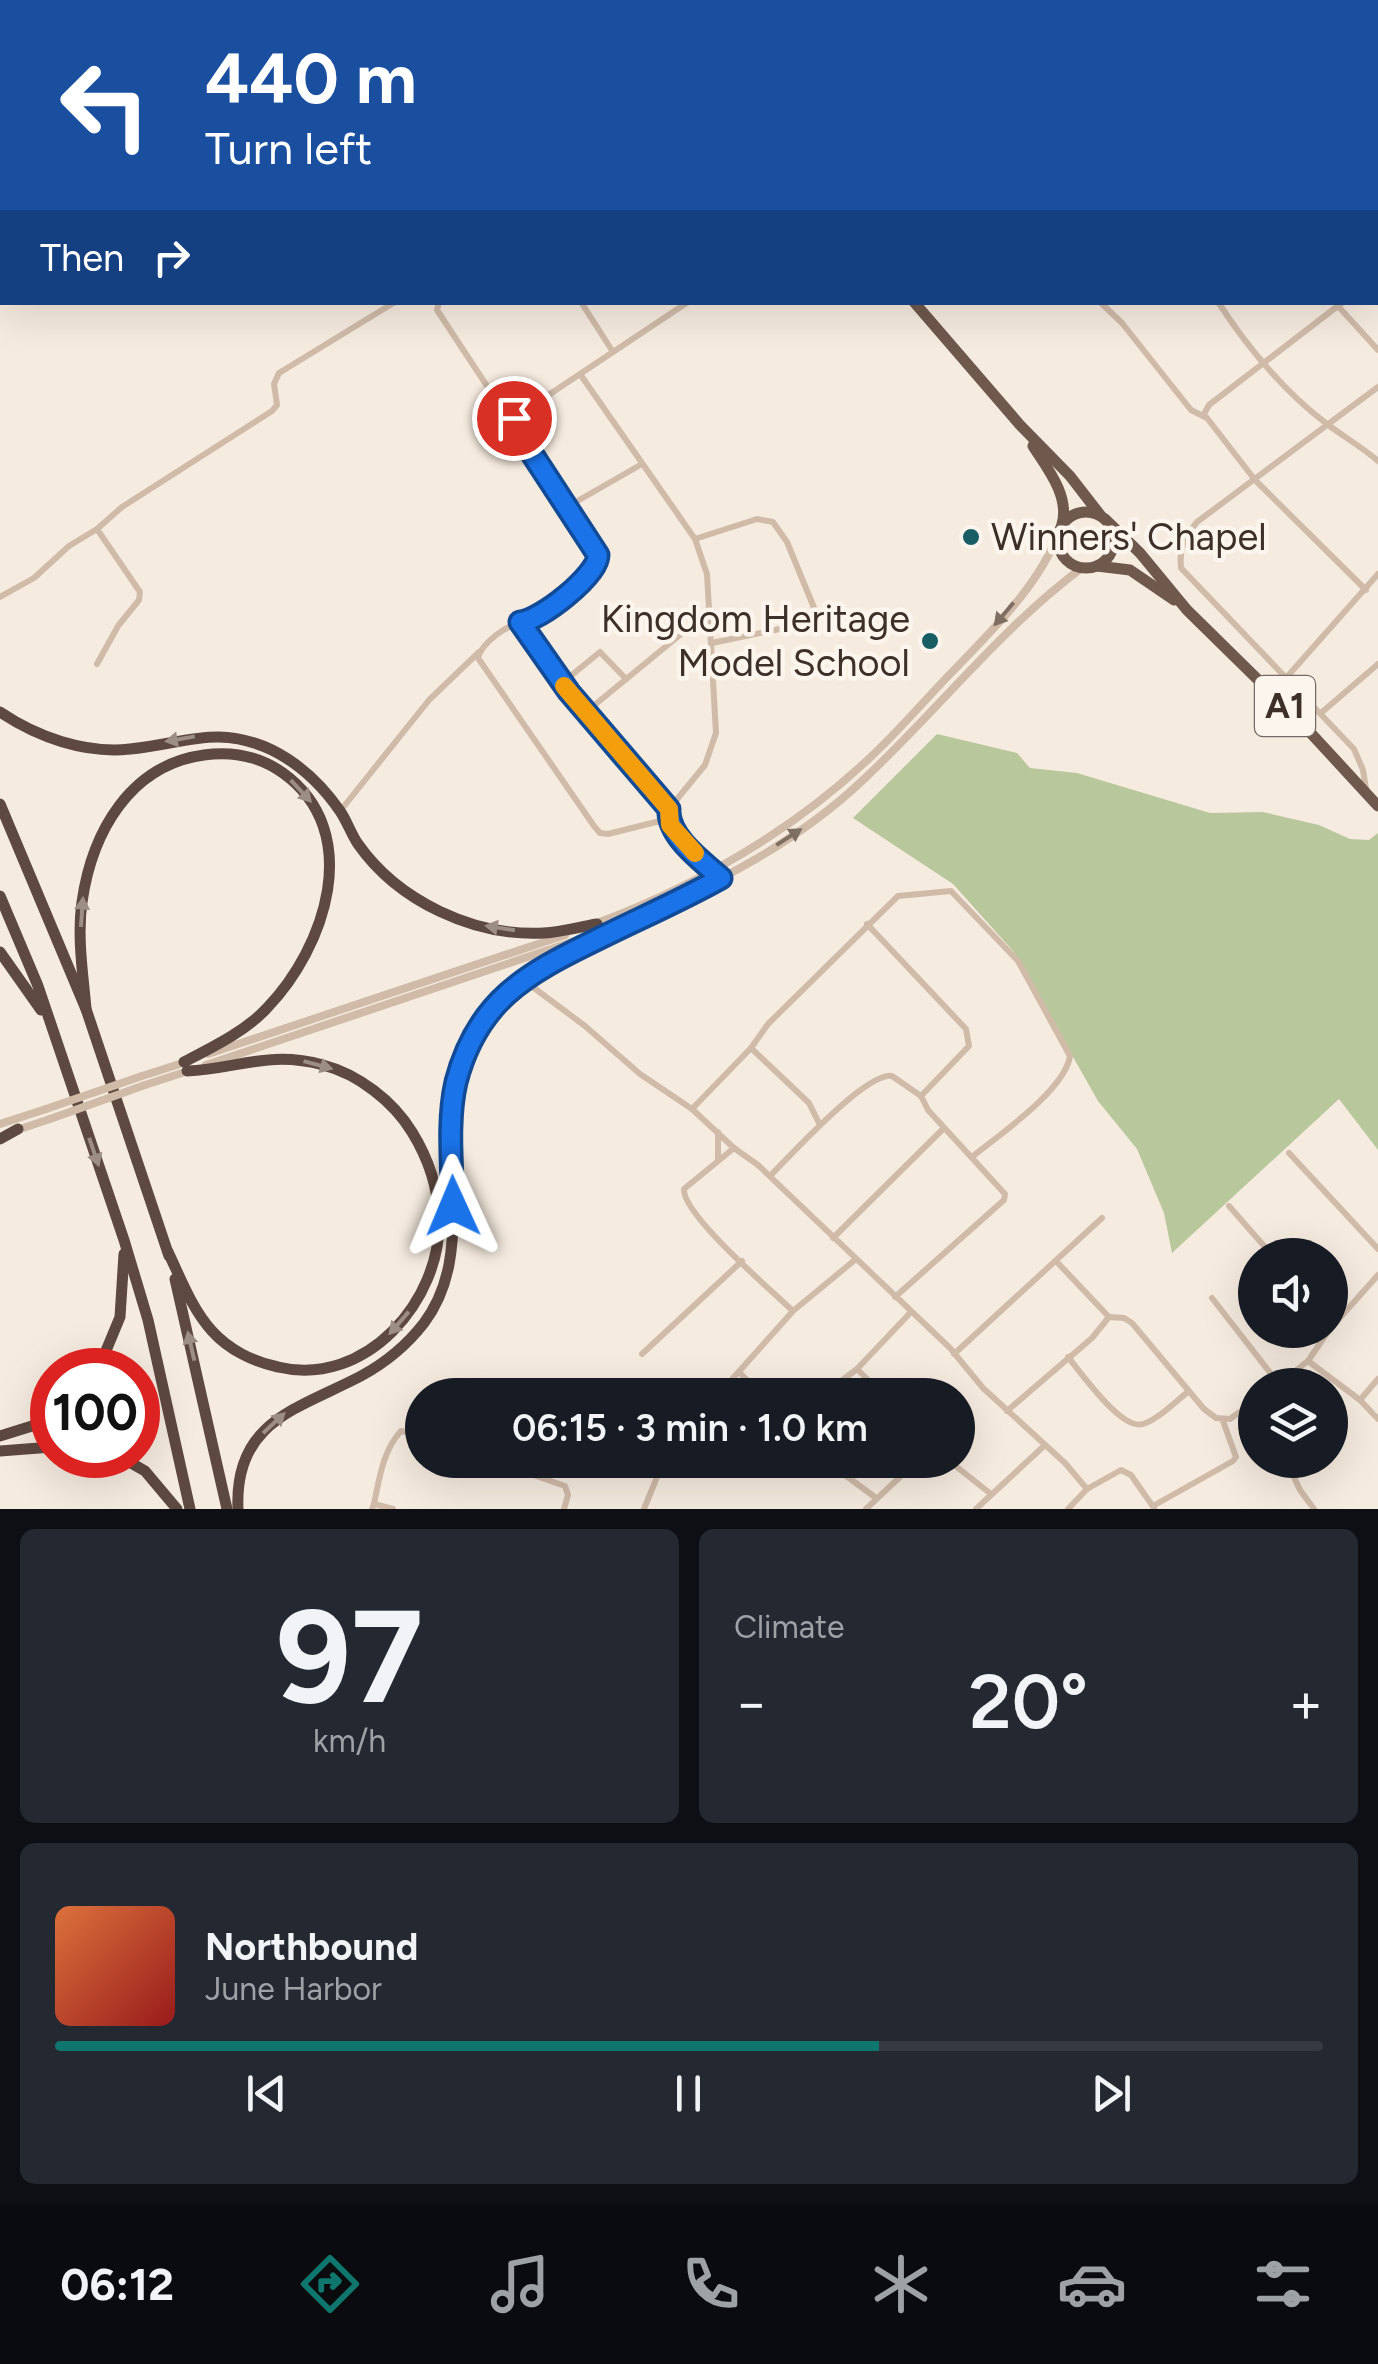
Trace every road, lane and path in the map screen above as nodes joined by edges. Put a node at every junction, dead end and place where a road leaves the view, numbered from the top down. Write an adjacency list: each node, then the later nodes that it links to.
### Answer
1 (389, 305): 24 (street)
2 (438, 305): 16 (street)
3 (583, 305): 11 (street)
4 (684, 305): 11 (street)
5 (917, 305): 18 (highway, A1)
6 (1103, 305): 15 (street)
7 (1220, 305): 12 (street)
8 (1340, 305): 12 (street)
9 (1342, 305): 10 (street)
10 (1378, 350)
11 (613, 352): 13 (street)
12 (1263, 362): 15 (street); 17 (street)
13 (580, 374): 16 (street); 20 (street)
14 (1378, 387): 17 (street)
15 (1203, 416): 21 (street)
16 (508, 417): 22 (street)
17 (1326, 423): 19 (street); 21 (street)
18 (1020, 425): 23 (highway, A1); 25 (highway, A1)
19 (1378, 461)
20 (642, 464): 22 (street); 26 (street)
21 (1255, 480): 29 (street); 38 (street)
22 (567, 507): 32 (street)
23 (1103, 517): 25 (highway); 27 (highway); 31 (highway, A1)
24 (97, 529): 30 (street); 36 (street)
25 (1060, 531): 27 (highway); 44 (street, one-way to 44)
26 (695, 540): 33 (street); 34 (street)
27 (1088, 567): 31 (highway, A1); 45 (street)
28 (1378, 574): 29 (street)
29 (1366, 590): 38 (street)
30 (0, 596)
31 (1187, 610): 48 (highway, A1)
32 (520, 622): 35 (street); 40 (street)
33 (711, 626): 34 (street); 39 (street)
34 (712, 643): 51 (street)
35 (479, 652): 52 (street); 53 (street)
36 (97, 664)
37 (1378, 664): 43 (street)
38 (1286, 678): 43 (street)
39 (626, 679): 40 (street); 42 (street)
40 (562, 683): 42 (street)
41 (0, 712): 52 (highway, one-way to 41)
42 (586, 712): 51 (street)
43 (1321, 713): 48 (street)
44 (901, 724): 45 (street); 46 (street)
45 (909, 734): 47 (street)
46 (840, 784): 47 (street); 54 (street)
47 (848, 794): 55 (street, one-way to 47)
48 (1367, 794): 50 (highway, A1)
49 (0, 804): 62 (highway)
50 (1378, 806)
51 (669, 809): 53 (street)
52 (340, 811): 58 (highway, one-way to 52)
53 (668, 819): 54 (street)
54 (713, 871): 55 (street); 58 (street)
55 (721, 878): 57 (street)
56 (0, 896): 63 (highway)
57 (642, 916): 61 (highway); 65 (street)
58 (596, 924): 65 (street)
59 (867, 924): 64 (street); 67 (street); 77 (street)
60 (0, 952): 63 (highway)
61 (522, 979): 68 (street); 139 (highway, one-way to 61)
62 (86, 1009): 65 (highway, one-way to 65); 86 (highway)
63 (52, 1026): 84 (highway, one-way to 84)
64 (751, 1048): 68 (street); 70 (street)
65 (186, 1067): 66 (street); 86 (highway, one-way to 86)
66 (143, 1081): 69 (street, bridge); 72 (street, bridge)
67 (921, 1096): 70 (street); 71 (street)
68 (692, 1109): 73 (street)
69 (0, 1124)
70 (820, 1125): 79 (street)
71 (944, 1128): 77 (street); 82 (street)
72 (18, 1129): 74 (highway)
73 (718, 1130): 75 (street); 78 (street)
74 (0, 1137)
75 (734, 1148): 78 (street); 79 (street)
76 (1288, 1153): 85 (street)
77 (972, 1157): 91 (street)
78 (718, 1161): 88 (street)
79 (770, 1176): 82 (street)
80 (1229, 1206): 83 (street)
81 (1102, 1218): 89 (street)
82 (833, 1238): 87 (street)
83 (1257, 1238)
84 (124, 1240): 97 (highway); 137 (highway)
85 (1378, 1250)
86 (168, 1252): 138 (highway, one-way to 86)
87 (856, 1258): 91 (street); 94 (street)
88 (742, 1261): 94 (street); 99 (street)
89 (1056, 1261): 96 (street); 100 (street)
90 (1378, 1276): 93 (street)
91 (896, 1297): 95 (street)
92 (1212, 1298): 104 (street)
93 (1348, 1308)
94 (793, 1312): 106 (street)
95 (910, 1312): 100 (street); 103 (street)
96 (1109, 1317): 101 (street); 112 (street)
97 (107, 1348)
98 (1317, 1348): 102 (street)
99 (642, 1354)
100 (954, 1354): 114 (street)
101 (1068, 1357): 112 (street); 114 (street)
102 (1308, 1361): 105 (street); 113 (street)
103 (857, 1368): 109 (street); 110 (street)
104 (1266, 1368)
105 (1299, 1368)
106 (740, 1374): 107 (street); 108 (street)
107 (736, 1378)
108 (744, 1378)
109 (844, 1378)
110 (867, 1378)
111 (1378, 1378): 113 (street)
112 (1189, 1391): 117 (street)
113 (1360, 1400): 116 (street)
114 (1007, 1411): 121 (street)
115 (1238, 1414): 117 (street)
116 (1378, 1419)
117 (1223, 1420): 135 (street)
118 (30, 1427): 120 (highway)
119 (405, 1432): 134 (street)
120 (0, 1436)
121 (1045, 1444): 131 (street); 132 (street)
122 (30, 1449): 123 (highway)
123 (0, 1451)
124 (151, 1478): 136 (highway)
125 (542, 1478): 141 (street)
126 (657, 1478): 142 (street)
127 (850, 1478): 133 (street)
128 (898, 1478): 133 (street)
129 (971, 1478): 132 (street)
130 (1294, 1478): 146 (street)
131 (1086, 1489): 135 (street); 145 (street)
132 (991, 1494): 144 (street)
133 (876, 1498): 143 (street)
134 (373, 1507): 140 (street)
135 (1154, 1508)
136 (178, 1509)
137 (190, 1509)
138 (227, 1509)
139 (238, 1509)
140 (393, 1509)
141 (564, 1509)
142 (644, 1509)
143 (866, 1509)
144 (976, 1509)
145 (1068, 1509)
146 (1314, 1509)

